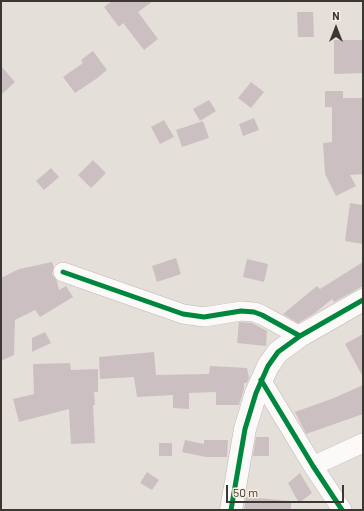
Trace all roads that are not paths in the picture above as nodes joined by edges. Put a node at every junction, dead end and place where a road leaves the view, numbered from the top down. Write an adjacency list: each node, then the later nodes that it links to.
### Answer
1 (63, 272): 3 (street)
2 (363, 300): 3 (street)
3 (300, 336): 4 (street)
4 (261, 380): 6 (street); 7 (street)
5 (363, 443): 6 (street)
6 (313, 466): 8 (street)
7 (231, 510)
8 (342, 510)

